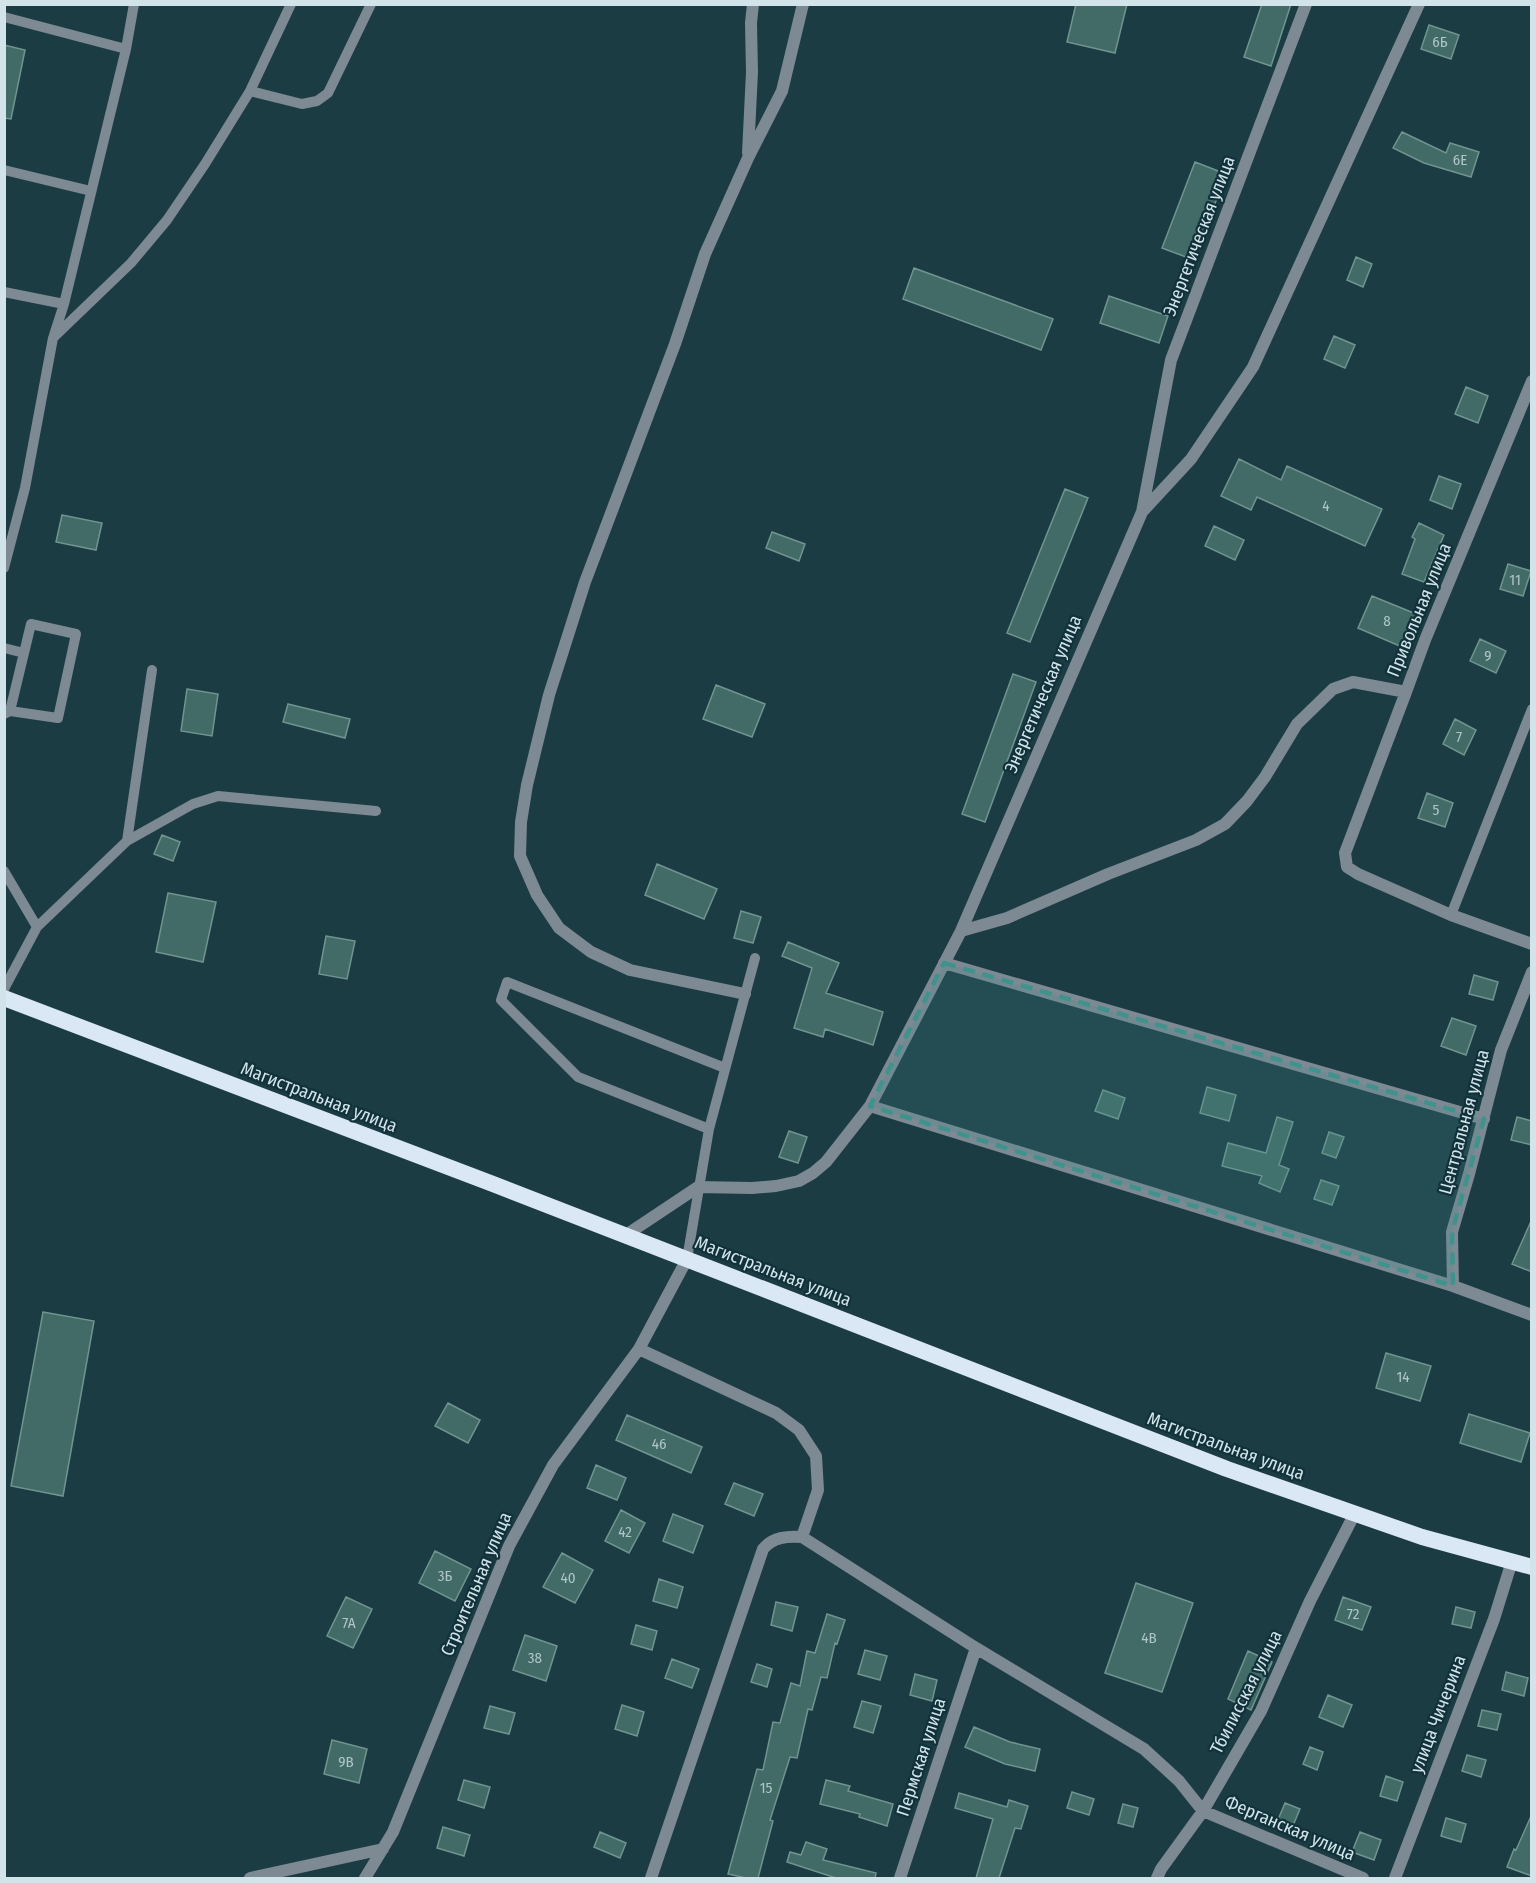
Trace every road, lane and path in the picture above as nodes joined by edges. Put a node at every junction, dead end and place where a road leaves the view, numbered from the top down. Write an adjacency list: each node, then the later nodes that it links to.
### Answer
1 (134, 4): 9 (lane)
2 (291, 4): 10 (lane)
3 (371, 4): 10 (lane)
4 (753, 4): 11 (street)
5 (803, 4): 11 (street)
6 (1306, 4): 18 (street, Энергетическая улица)
7 (1419, 4): 18 (street)
8 (4, 17): 9 (lane)
9 (126, 49): 13 (lane)
10 (250, 91): 16 (lane)
11 (748, 158): 37 (street)
12 (4, 170): 13 (lane)
13 (91, 191): 15 (lane)
14 (4, 292): 15 (lane)
15 (64, 304): 16 (lane)
16 (53, 338): 19 (lane)
17 (1532, 381): 23 (street, Привольная улица)
18 (1142, 512): 31 (street, Энергетическая улица)
19 (4, 568)
20 (4, 648): 21 (lane)
21 (24, 653): 25 (lane); 25 (lane)
22 (152, 670): 27 (lane)
23 (1406, 692): 29 (street); 31 (street, Привольная улица)
24 (1532, 709): 29 (lane)
25 (7, 712)
26 (376, 811): 27 (lane)
27 (127, 841): 30 (lane)
28 (4, 871): 30 (lane)
29 (1451, 915): 32 (street)
30 (37, 927): 36 (lane)
31 (961, 931): 34 (street, Энергетическая улица)
32 (1532, 944)
33 (755, 958): 37 (lane)
34 (944, 963): 40 (street, Энергетическая улица); 41 (street)
35 (1532, 972): 41 (street, Центральная улица)
36 (4, 989)
37 (745, 994): 39 (lane)
38 (4, 998): 44 (highway, Магистральная улица)
39 (725, 1068): 42 (lane); 42 (lane)
40 (870, 1106): 43 (street, Энергетическая улица); 46 (street)
41 (1484, 1119): 46 (street, Центральная улица)
42 (709, 1129): 43 (lane)
43 (698, 1187): 44 (street); 45 (lane)
44 (626, 1235): 45 (highway, Магистральная улица)
45 (687, 1259): 48 (street, Строительная улица); 49 (highway, Магистральная улица)
46 (1453, 1286): 47 (street)
47 (1532, 1315)
48 (639, 1349): 50 (street); 55 (street, Строительная улица)
49 (1355, 1513): 51 (highway, Магистральная улица); 54 (street, Тбилисская улица)
50 (802, 1537): 53 (street); 58 (street)
51 (1512, 1561): 52 (highway, Магистральная улица); 62 (street, улица Чичерина)
52 (1532, 1567)
53 (976, 1648): 54 (street); 59 (street, Пермская улица)
54 (1203, 1811): 60 (street, Тбилисская улица); 61 (street, Ферганская улица)
55 (383, 1849): 56 (street); 57 (street, Строительная улица)
56 (250, 1878)
57 (365, 1878)
58 (651, 1878)
59 (900, 1878)
60 (1156, 1878)
61 (1363, 1878)
62 (1395, 1878)

